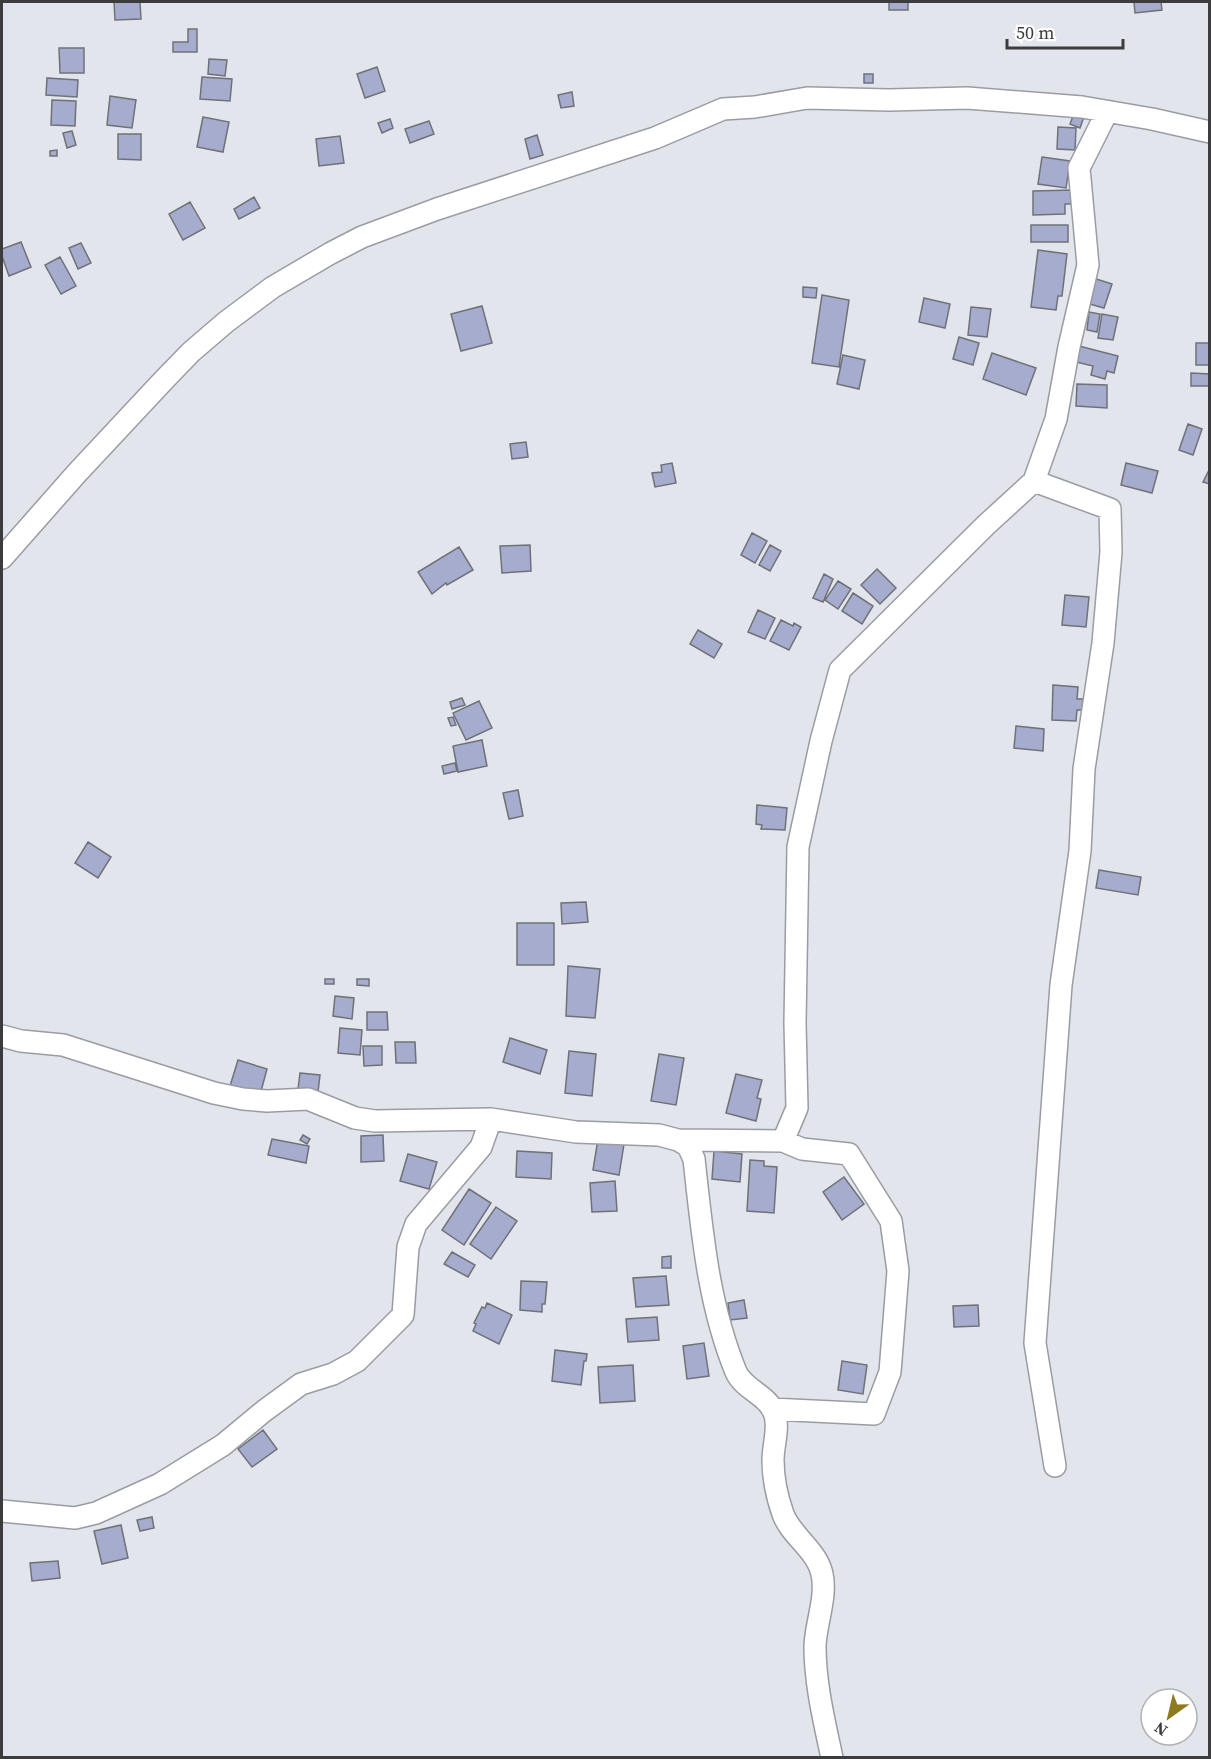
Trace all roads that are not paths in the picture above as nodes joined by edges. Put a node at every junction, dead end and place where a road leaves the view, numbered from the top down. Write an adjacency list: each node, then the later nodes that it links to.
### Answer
1 (1107, 112): 2 (street); 3 (street); 4 (street)
2 (1209, 132)
3 (1034, 481): 8 (street); 10 (street)
4 (2, 558)
5 (2, 1036): 6 (street)
6 (491, 1119): 7 (street); 11 (street)
7 (678, 1140): 8 (street); 9 (street)
8 (783, 1141): 9 (street)
9 (772, 1409): 12 (street)
10 (1055, 1466)
11 (2, 1511)
12 (832, 1758)

